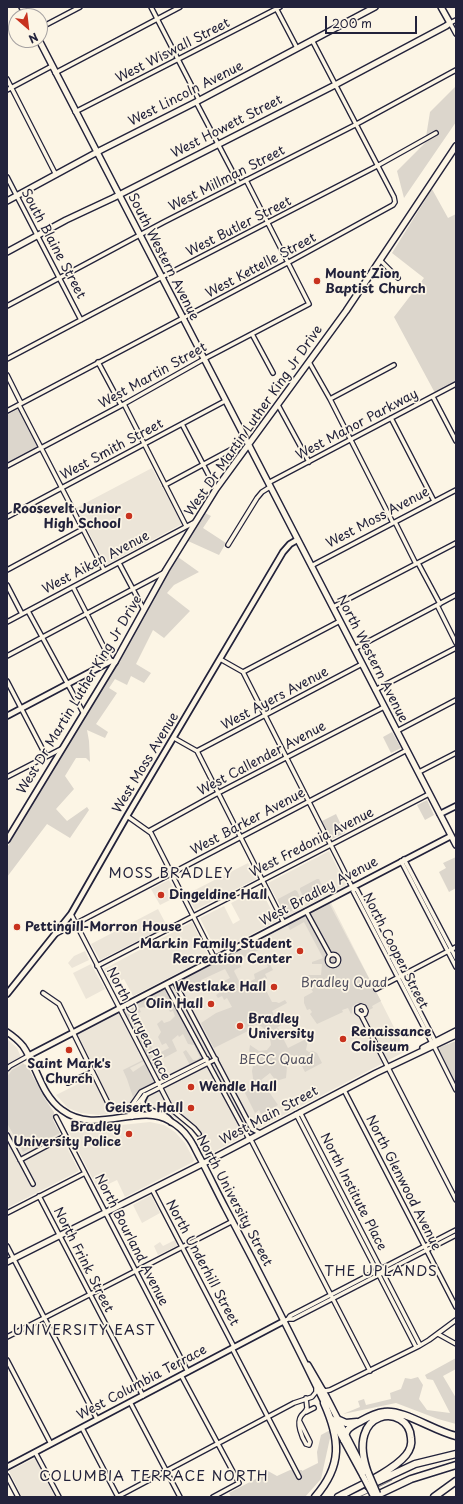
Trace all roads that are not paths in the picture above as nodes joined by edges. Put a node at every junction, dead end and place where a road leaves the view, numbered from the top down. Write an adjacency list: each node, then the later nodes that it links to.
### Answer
1 (80, 7): 10 (street)
2 (151, 7): 7 (street)
3 (180, 7): 7 (street)
4 (375, 7): 12 (main road, West Lincoln Avenue)
5 (441, 7): 9 (main road)
6 (278, 8): 14 (street); 15 (street, West Wiswall Street)
7 (157, 19): 15 (street); 18 (street)
8 (456, 20): 9 (street, West Howett Street)
9 (450, 23): 11 (street); 20 (main road, West Howett Street)
10 (48, 24)
11 (456, 34)
12 (312, 40): 14 (main road, West Lincoln Avenue); 20 (street)
13 (43, 48): 16 (main road, South Western Avenue)
14 (297, 48): 23 (main road, West Lincoln Avenue)
15 (179, 60): 23 (street); 24 (street, West Wiswall Street)
16 (52, 66): 18 (main road, South Western Avenue); 21 (street)
17 (456, 70): 25 (street, West Millman Street)
18 (56, 73): 24 (main road, South Western Avenue)
19 (7, 79): 21 (street)
20 (335, 85): 25 (street); 27 (main road, West Howett Street)
21 (11, 87): 22 (street); 31 (street)
22 (7, 90)
23 (198, 101): 27 (street); 29 (main road, West Lincoln Avenue)
24 (75, 112): 29 (main road, South Western Avenue)
25 (356, 124): 30 (street); 33 (street, West Millman Street)
26 (436, 133): 30 (street, West Butler Street)
27 (218, 144): 34 (street); 35 (main road, West Howett Street)
28 (456, 146): 42 (main road, West Dr Martin Luther King Jr Drive)
29 (96, 152): 31 (main road, West Lincoln Avenue); 35 (main road, South Western Avenue)
30 (377, 166): 38 (street, West Butler Street); 43 (street, West Kettelle Street)
31 (56, 175): 36 (main road, West Lincoln Avenue)
32 (7, 177): 36 (street, South Blaine Street)
33 (246, 180): 34 (street, West Millman Street); 38 (street)
34 (239, 184): 39 (street, West Millman Street)
35 (119, 195): 39 (main road, South Western Avenue); 40 (main road, West Howett Street)
36 (17, 196): 37 (main road, West Lincoln Avenue); 40 (street, South Blaine Street)
37 (7, 201)
38 (269, 223): 43 (street); 44 (street, West Butler Street)
39 (140, 235): 44 (main road, South Western Avenue); 45 (street, West Millman Street)
40 (38, 236): 41 (main road, West Howett Street); 45 (street, South Blaine Street)
41 (7, 252)
42 (380, 260): 46 (street); 54 (main road, West Dr Martin Luther King Jr Drive)
43 (289, 262): 48 (street, West Kettelle Street); 50 (street, West Martin Street)
44 (162, 277): 48 (main road, South Western Avenue); 49 (street, West Butler Street)
45 (60, 278): 47 (street, West Millman Street); 49 (street, South Blaine Street)
46 (398, 278)
47 (7, 306)
48 (182, 318): 52 (main road, South Western Avenue); 53 (street, West Kettelle Street)
49 (81, 320): 51 (street, West Butler Street)
50 (252, 334): 52 (street, West Martin Street); 56 (street)
51 (7, 359)
52 (204, 359): 61 (main road, South Western Avenue); 63 (street, West Martin Street)
53 (98, 362): 62 (street, West Kettelle Street); 63 (street)
54 (309, 362): 60 (street); 64 (main road, West Dr Martin Luther King Jr Drive)
55 (394, 365): 60 (street)
56 (273, 373)
57 (7, 375): 62 (street)
58 (456, 384): 59 (street, West Manor Parkway)
59 (433, 397): 66 (street, West Manor Parkway); 69 (street)
60 (330, 399): 68 (street)
61 (225, 401): 67 (street, West Smith Street); 71 (main road, South Western Avenue)
62 (20, 404): 65 (street, West Kettelle Street); 72 (street)
63 (122, 405): 70 (street); 72 (street, West Martin Street)
64 (278, 405): 71 (main road, West Dr Martin Luther King Jr Drive); 74 (street)
65 (7, 411)
66 (391, 418): 68 (street, West Manor Parkway); 82 (street)
67 (182, 424): 70 (street, West Smith Street); 75 (street)
68 (350, 439): 74 (street, West Manor Parkway); 85 (street)
69 (456, 439)
70 (144, 444): 77 (street); 79 (street, West Smith Street)
71 (248, 445): 78 (main road, South Western Avenue); 80 (main road, West Dr Martin Luther King Jr Drive)
72 (42, 448): 76 (street, West Martin Street); 79 (street)
73 (234, 448): 75 (street)
74 (309, 462): 78 (street, West Manor Parkway)
75 (204, 465): 77 (street); 80 (street)
76 (7, 466)
77 (165, 485): 86 (street)
78 (269, 485): 88 (main road, North Western Avenue); 90 (street, West Manor Parkway)
79 (63, 488): 83 (street, West Smith Street); 87 (street)
80 (216, 489): 84 (main road, West Dr Martin Luther King Jr Drive)
81 (456, 490): 82 (street, West Moss Avenue)
82 (434, 501): 85 (street, West Moss Avenue)
83 (7, 517)
84 (195, 522): 86 (street, West Aiken Avenue); 96 (main road, West Dr Martin Luther King Jr Drive)
85 (394, 522): 92 (street); 93 (street, West Moss Avenue)
86 (186, 526): 91 (street, West Aiken Avenue)
87 (83, 529): 94 (street); 95 (street)
88 (297, 540): 93 (main road, North Western Avenue); 114 (street, West Moss Avenue)
89 (456, 543): 92 (street)
90 (228, 545)
91 (119, 562): 95 (street, West Aiken Avenue); 99 (street)
92 (417, 563): 101 (street); 102 (street)
93 (311, 566): 102 (main road, North Western Avenue)
94 (7, 570)
95 (104, 570): 98 (street, West Aiken Avenue)
96 (165, 572): 99 (street); 103 (main road, West Dr Martin Luther King Jr Drive)
97 (7, 585): 105 (street)
98 (73, 587): 104 (street, West Aiken Avenue); 106 (street)
99 (133, 589): 103 (street); 106 (street)
100 (456, 595): 101 (street)
101 (438, 605): 110 (street); 112 (street)
102 (333, 608): 107 (main road, North Western Avenue)
103 (144, 610): 115 (main road, West Dr Martin Luther King Jr Drive)
104 (28, 611): 105 (street, West Aiken Avenue); 109 (street)
105 (22, 614): 108 (street, West Aiken Avenue)
106 (87, 614): 109 (street); 115 (street)
107 (340, 621): 112 (main road, North Western Avenue); 117 (street)
108 (7, 622)
109 (42, 637): 113 (street); 119 (street)
110 (456, 643)
111 (456, 648): 120 (street)
112 (354, 649): 116 (main road, North Western Avenue)
113 (7, 656)
114 (220, 659): 117 (street); 128 (street, West Moss Avenue)
115 (113, 662): 119 (street); 124 (street, West Dr Martin Luther King Jr Drive)
116 (362, 664): 120 (main road, North Western Avenue); 125 (street, West Ayers Avenue)
117 (243, 672): 125 (street, North Cooper Street)
118 (7, 681): 123 (street)
119 (67, 685): 123 (street); 124 (street)
120 (375, 690): 122 (main road, North Western Avenue)
121 (456, 700): 127 (street)
122 (384, 707): 127 (main road, North Western Avenue); 134 (street, West Callender Avenue)
123 (21, 708): 126 (street); 133 (street)
124 (84, 714): 129 (street, West Dr Martin Luther King Jr Drive)
125 (265, 715): 131 (street, West Ayers Avenue); 134 (street, North Cooper Street)
126 (7, 716)
127 (397, 731): 130 (main road, North Western Avenue)
128 (174, 738): 131 (street); 142 (street, West Moss Avenue)
129 (63, 748): 133 (street); 146 (street, West Dr Martin Luther King Jr Drive)
130 (407, 750): 135 (main road, North Western Avenue); 139 (street, West Barker Avenue)
131 (197, 751): 137 (street)
132 (456, 754): 135 (street)
133 (46, 756): 136 (street)
134 (286, 758): 137 (street, West Callender Avenue); 139 (street, North Cooper Street)
135 (419, 772): 138 (main road, North Western Avenue)
136 (7, 777)
137 (218, 794): 143 (street, West Callender Avenue); 145 (street)
138 (430, 794): 141 (main road, North Western Avenue); 147 (street, West Fredonia Avenue)
139 (308, 801): 145 (street, West Barker Avenue); 147 (street, North Cooper Street)
140 (456, 806): 141 (street)
141 (440, 814): 144 (main road, North Western Avenue)
142 (127, 816): 143 (street); 154 (street, West Moss Avenue)
143 (149, 831): 150 (street)
144 (451, 836): 148 (main road, North Western Avenue); 149 (street, West Bradley Avenue)
145 (240, 838): 150 (street, West Barker Avenue); 151 (street)
146 (8, 839)
147 (331, 845): 151 (street, West Fredonia Avenue); 152 (street, North Cooper Street)
148 (456, 845)
149 (402, 860): 152 (street, West Bradley Avenue); 160 (street)
150 (171, 873): 155 (street); 156 (street, West Barker Avenue)
151 (262, 880): 155 (street, West Fredonia Avenue); 157 (street)
152 (353, 888): 153 (street, West Bradley Avenue); 166 (street, North Cooper Street)
153 (306, 911): 157 (street, West Bradley Avenue); 161 (street)
154 (71, 914): 156 (street, North Duryea Place); 158 (street, West Moss Avenue)
155 (194, 916): 163 (street); 164 (street, West Fredonia Avenue)
156 (76, 923): 158 (street, West Barker Avenue); 164 (street, North Duryea Place)
157 (284, 923): 163 (street, West Bradley Avenue)
158 (55, 934): 171 (street, West Moss Avenue)
159 (456, 947): 160 (street)
160 (450, 951): 162 (street); 165 (street); 166 (street)
161 (330, 955)
162 (456, 958)
163 (215, 959): 167 (street, West Bradley Avenue)
164 (98, 966): 172 (street, North Duryea Place)
165 (456, 967)
166 (400, 977): 169 (street); 182 (street, North Cooper Street)
167 (174, 980): 168 (street, West Bradley Avenue); 184 (street)
168 (166, 985): 172 (street, West Bradley Avenue); 185 (street)
169 (376, 989)
170 (43, 993): 176 (street)
171 (7, 994)
172 (120, 1009): 176 (street, West Bradley Avenue); 190 (street, North Duryea Place)
173 (360, 1015): 186 (street)
174 (456, 1031): 182 (main road, West Main Street)
175 (7, 1032): 180 (main road, North University Street)
176 (73, 1034): 183 (street, West Bradley Avenue); 188 (street)
177 (7, 1035): 180 (main road, North University Street)
178 (456, 1035): 181 (main road, West Main Street)
179 (456, 1040): 181 (main road)
180 (19, 1042): 183 (main road, North University Street)
181 (443, 1042): 182 (main road, West Main Street)
182 (434, 1043): 186 (main road, West Main Street); 192 (street, North Cooper Street)
183 (28, 1056): 187 (street, West Bradley Avenue); 197 (main road, North University Street)
184 (216, 1059): 185 (street); 199 (street)
185 (208, 1061): 190 (street); 203 (street)
186 (387, 1067): 191 (main road, West Main Street); 210 (street)
187 (7, 1069)
188 (92, 1072): 189 (street); 194 (street)
189 (68, 1083)
190 (159, 1086): 193 (street); 197 (street); 200 (street, North Duryea Place)
191 (344, 1090): 195 (main road, West Main Street); 219 (street, North Glenwood Avenue)
192 (456, 1090)
193 (145, 1095): 197 (street); 198 (street)
194 (109, 1105)
195 (298, 1113): 199 (main road, West Main Street); 222 (street, North Institute Place)
196 (56, 1117): 202 (street, North Bourland Avenue)
197 (132, 1117): 198 (main road, North University Street)
198 (172, 1122): 205 (main road, North University Street)
199 (260, 1133): 203 (main road, West Main Street)
200 (199, 1134)
201 (7, 1135): 204 (street)
202 (65, 1136): 204 (street); 206 (street, North Bourland Avenue)
203 (250, 1138): 205 (main road, West Main Street); 226 (street)
204 (20, 1160): 207 (street)
205 (202, 1163): 208 (main road, West Main Street); 213 (main road, North University Street)
206 (85, 1173): 209 (street); 211 (street, North Bourland Avenue)
207 (33, 1184)
208 (152, 1189): 211 (main road, West Main Street); 218 (street, North Underhill Street)
209 (39, 1196): 212 (street); 216 (street, North Frink Street)
210 (456, 1200)
211 (105, 1212): 216 (main road, West Main Street); 223 (street, North Bourland Avenue)
212 (7, 1213)
213 (233, 1221): 218 (street); 229 (main road, North University Street)
214 (456, 1230): 219 (street, West Columbia Terrace)
215 (456, 1235): 219 (street, West Columbia Terrace)
216 (59, 1236): 220 (main road, West Main Street); 225 (street, North Frink Street)
217 (7, 1246): 220 (street)
218 (183, 1248): 223 (street); 235 (street, North Underhill Street)
219 (426, 1249): 222 (street, West Columbia Terrace); 224 (street, West Columbia Terrace); 227 (street, North Glenwood Avenue)
220 (14, 1259): 221 (main road, West Main Street); 228 (street)
221 (7, 1262)
222 (379, 1270): 224 (street, North Institute Place); 226 (street, West Columbia Terrace)
223 (136, 1272): 225 (street); 239 (street, North Bourland Avenue)
224 (382, 1274): 226 (street, West Columbia Terrace); 234 (street, North Institute Place)
225 (90, 1295): 228 (street); 243 (street, North Frink Street)
226 (332, 1297): 229 (street, West Columbia Terrace); 238 (street)
227 (456, 1307)
228 (44, 1318): 232 (street); 251 (street)
229 (286, 1320): 235 (street, West Columbia Terrace); 237 (main road, North University Street)
230 (456, 1320): 231 (street)
231 (438, 1334): 233 (street); 234 (street)
232 (7, 1337)
233 (456, 1344)
234 (418, 1346): 238 (street)
235 (233, 1348): 239 (street, West Columbia Terrace); 249 (street, North Underhill Street)
236 (7, 1360): 257 (street)
237 (304, 1361): 241 (main road, North University Street); 242 (main road, North University Street)
238 (370, 1371): 242 (street)
239 (188, 1372): 240 (street, West Columbia Terrace)
240 (181, 1375): 243 (street, West Columbia Terrace); 258 (street)
241 (313, 1380): 244 (street); 246 (main road, North University Street)
242 (321, 1388): 250 (main road, North University Street)
243 (143, 1396): 245 (street, West Columbia Terrace)
244 (306, 1398): 246 (street); 248 (street); 249 (street)
245 (130, 1402): 251 (street, West Columbia Terrace); 263 (street)
246 (324, 1402): 256 (main road, North University Street); 274 (highway)
247 (314, 1408): 248 (street)
248 (305, 1413): 252 (street)
249 (268, 1417): 258 (street); 266 (street, North Underhill Street)
250 (337, 1419): 253 (highway); 256 (main road, North University Street)
251 (97, 1420): 254 (street, West Columbia Terrace)
252 (300, 1422): 252 (street)
253 (359, 1422): 255 (highway); 256 (highway)
254 (82, 1428): 257 (street, West Columbia Terrace); 271 (street)
255 (456, 1436)
256 (344, 1437): 264 (main road, North University Street)
257 (51, 1444): 259 (street, West Columbia Terrace)
258 (218, 1444): 263 (street); 273 (street)
259 (35, 1452): 262 (street, West Columbia Terrace); 270 (street)
260 (456, 1454): 276 (highway)
261 (456, 1465): 268 (highway)
262 (7, 1467)
263 (166, 1471): 271 (street); 272 (street)
264 (366, 1475): 268 (highway, bridge); 275 (highway)
265 (7, 1476): 269 (street)
266 (299, 1477)
267 (456, 1481): 277 (highway)
268 (376, 1496)
269 (18, 1497)
270 (59, 1497)
271 (118, 1497)
272 (180, 1497)
273 (213, 1497)
274 (315, 1497)
275 (338, 1497)
276 (345, 1497)
277 (434, 1497)

